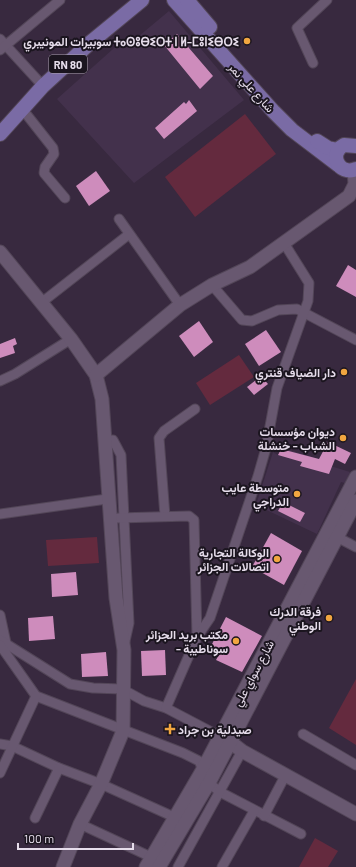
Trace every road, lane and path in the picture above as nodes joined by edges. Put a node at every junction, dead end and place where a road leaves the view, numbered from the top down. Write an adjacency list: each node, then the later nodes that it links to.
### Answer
1 (60, 0): 6 (street)
2 (142, 0): 9 (main road, RN 80)
3 (174, 0): 14 (main road, شارع علي نمر)
4 (187, 0): 13 (main road, شارع علي نمر)
5 (327, 0): 8 (street)
6 (49, 3): 7 (street)
7 (2, 45): 9 (street)
8 (313, 63)
9 (43, 86): 10 (main road, RN 80)
10 (23, 110): 11 (main road, RN 80); 15 (street)
11 (0, 134)
12 (356, 146): 13 (main road)
13 (338, 150): 14 (main road)
14 (348, 168): 18 (main road)
15 (64, 198)
16 (119, 219): 17 (street)
17 (128, 234): 21 (street); 22 (street)
18 (284, 243): 20 (main road); 23 (street)
19 (0, 252): 21 (main road)
20 (212, 285): 22 (main road); 23 (street)
21 (41, 303): 24 (main road)
22 (180, 305): 26 (main road)
23 (303, 313): 25 (street); 40 (street)
24 (71, 340): 26 (main road); 27 (street)
25 (356, 340)
26 (96, 375): 29 (main road)
27 (0, 381)
28 (194, 410): 34 (street)
29 (106, 440): 31 (main road); 35 (street)
30 (356, 478): 37 (main road, شارع سواي علي)
31 (108, 499): 33 (street); 36 (main road)
32 (356, 501): 37 (main road, شارع سواي علي)
33 (0, 514)
34 (165, 516): 35 (street); 40 (street)
35 (123, 518): 36 (street); 42 (street)
36 (109, 519): 42 (main road)
37 (332, 534): 38 (street); 48 (main road, شارع سواي علي)
38 (356, 547)
39 (0, 615): 41 (street)
40 (197, 637): 45 (street)
41 (2, 643): 43 (street); 44 (street)
42 (124, 650): 43 (main road)
43 (122, 689): 45 (street); 46 (main road)
44 (36, 696): 46 (street); 50 (street)
45 (166, 708): 48 (street)
46 (123, 731): 54 (street); 58 (main road)
47 (303, 734): 52 (street)
48 (225, 738): 51 (main road); 54 (main road, شارع سواي علي); 57 (main road, شارع سواي علي)
49 (0, 744): 50 (street)
50 (12, 746): 53 (street); 55 (street)
51 (242, 751): 56 (main road); 59 (street)
52 (356, 765)
53 (59, 768): 58 (street); 64 (street)
54 (202, 771): 57 (street); 63 (main road, شارع سواي علي)
55 (0, 773)
56 (285, 776): 61 (main road); 62 (street)
57 (208, 783): 59 (street); 67 (main road, شارع سواي علي)
58 (101, 784): 63 (street); 65 (main road)
59 (220, 792): 60 (street); 69 (street)
60 (254, 810): 62 (street); 70 (street)
61 (356, 814)
62 (264, 816): 66 (street)
63 (174, 817): 67 (main road, شارع سواي علي)
64 (35, 818)
65 (80, 824): 67 (street); 68 (main road)
66 (301, 834)
67 (152, 864)
68 (63, 867)
69 (178, 867)
70 (222, 867)

